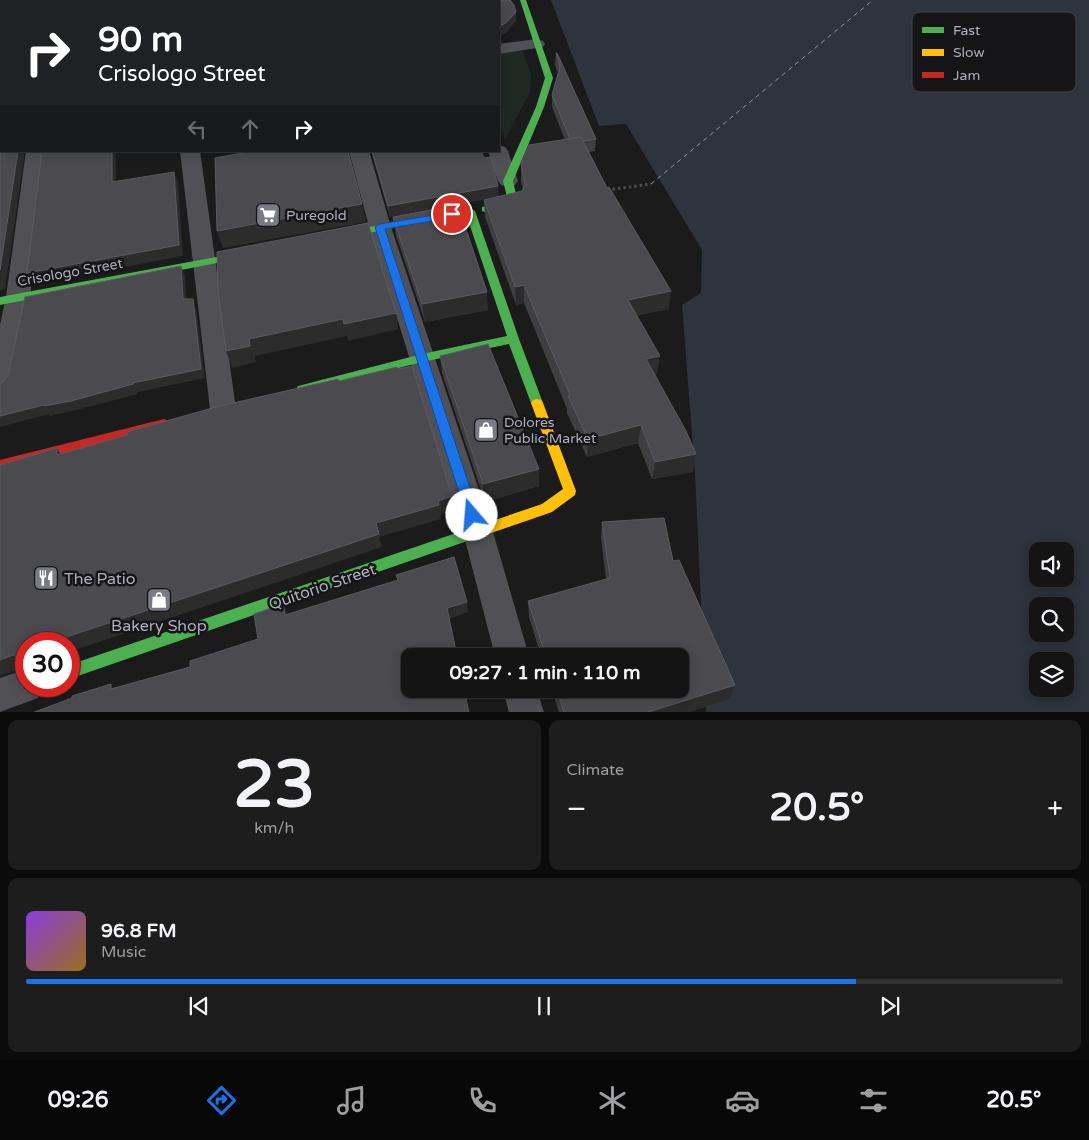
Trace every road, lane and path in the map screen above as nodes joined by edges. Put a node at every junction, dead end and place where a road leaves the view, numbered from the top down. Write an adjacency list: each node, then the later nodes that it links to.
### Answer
1 (523, 0): 2 (street)
2 (537, 44): 3 (street); 8 (street)
3 (500, 49)
4 (36, 152): 16 (street)
5 (190, 152): 15 (street)
6 (359, 152): 12 (street)
7 (498, 152): 8 (street)
8 (508, 181): 17 (street)
9 (650, 184): 10 (path)
10 (602, 191)
11 (443, 216): 12 (street)
12 (380, 227): 13 (street); 18 (street)
13 (321, 239)
14 (263, 251): 15 (street, Crisologo Street)
15 (205, 263): 16 (street, Crisologo Street); 21 (street)
16 (9, 299): 19 (street)
17 (512, 339): 18 (street); 24 (street, Quitorio Street)
18 (422, 358): 20 (street); 24 (street)
19 (0, 383)
20 (289, 392)
21 (223, 409)
22 (174, 421): 23 (street)
23 (0, 465)
24 (478, 532): 25 (street); 26 (street, Quitorio Street)
25 (510, 648)
26 (80, 668)
27 (15, 690): 28 (street)
28 (0, 695)
29 (523, 698): 30 (street)
30 (527, 712)

